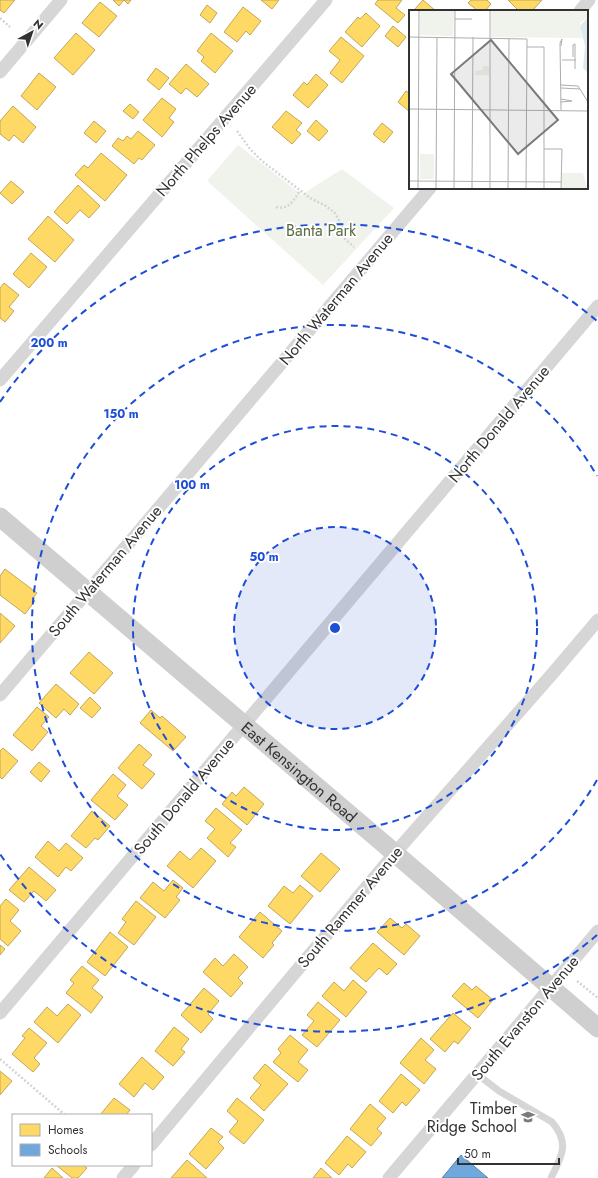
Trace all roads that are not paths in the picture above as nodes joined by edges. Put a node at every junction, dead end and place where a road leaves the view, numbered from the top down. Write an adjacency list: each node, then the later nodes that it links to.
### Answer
1 (61, 0): 5 (street)
2 (326, 0): 8 (street, North Phelps Avenue)
3 (589, 0): 4 (street)
4 (581, 10)
5 (0, 72)
6 (429, 189): 9 (street, North Waterman Avenue)
7 (598, 306): 11 (street, North Donald Avenue)
8 (0, 380)
9 (241, 411): 12 (street, South Waterman Avenue)
10 (0, 517): 12 (main road, East Kensington Road)
11 (400, 542): 15 (street, South Donald Avenue)
12 (88, 592): 14 (street, South Waterman Avenue); 15 (main road, East Kensington Road)
13 (598, 620): 16 (street, South Rammer Avenue)
14 (0, 695)
15 (244, 725): 16 (main road, East Kensington Road); 19 (street, South Donald Avenue)
16 (395, 853): 18 (main road, East Kensington Road); 22 (street, South Rammer Avenue)
17 (598, 931): 18 (street, South Evanston Avenue)
18 (551, 987): 20 (main road, East Kensington Road); 21 (street, South Evanston Avenue)
19 (0, 1013)
20 (598, 1028)
21 (478, 1074): 25 (street, South Evanston Avenue); 26 (lane)
22 (152, 1144)
23 (133, 1166): 24 (street)
24 (123, 1178)
25 (389, 1178)
26 (552, 1178)

